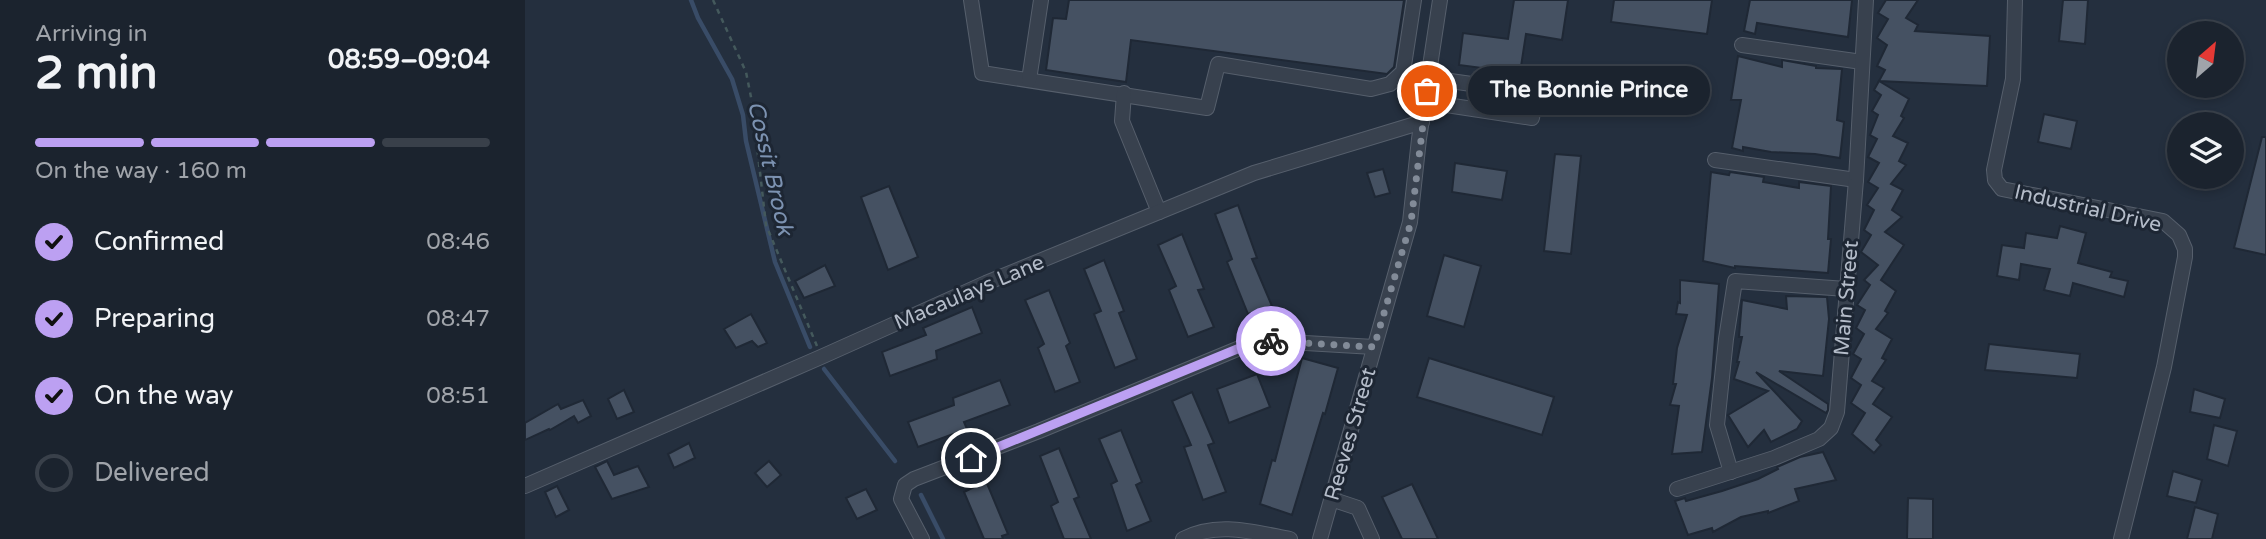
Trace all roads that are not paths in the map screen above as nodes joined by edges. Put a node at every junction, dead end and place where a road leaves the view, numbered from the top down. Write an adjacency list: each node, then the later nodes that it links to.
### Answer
1 (971, 0): 9 (street)
2 (1041, 0): 9 (street)
3 (1414, 0): 11 (street)
4 (1440, 0): 13 (street, Reeves Street)
5 (1866, 0): 8 (street, Main Street)
6 (2015, 0): 28 (street, Industrial Drive)
7 (1742, 45): 8 (street)
8 (1862, 62): 15 (street, Main Street)
9 (1029, 80): 11 (street)
10 (1443, 80): 12 (street)
11 (1124, 93): 16 (street)
12 (1440, 104)
13 (1422, 121): 16 (street, Macaulays Lane); 18 (street, Reeves Street)
14 (1715, 160): 15 (street)
15 (1856, 180): 17 (street, Main Street)
16 (1159, 212): 20 (street, Macaulays Lane)
17 (1846, 289): 19 (street, Main Street); 19 (street)
18 (1374, 347): 22 (street, Reeves Street); 23 (street)
19 (1731, 472): 21 (street, Main Street)
20 (525, 486)
21 (1677, 489)
22 (1331, 499): 26 (street, Reeves Street); 27 (street)
23 (922, 539)
24 (1183, 539): 25 (street)
25 (1290, 539)
26 (1320, 539)
27 (1373, 539)
28 (2122, 539)

